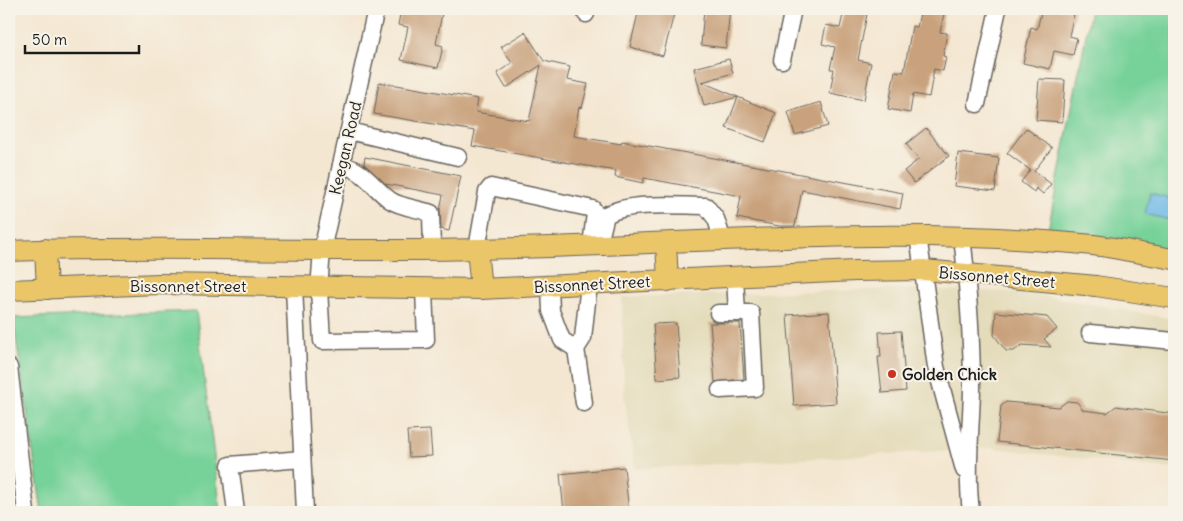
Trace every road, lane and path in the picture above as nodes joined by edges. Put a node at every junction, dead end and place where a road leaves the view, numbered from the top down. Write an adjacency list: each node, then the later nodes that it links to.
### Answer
1 (376, 9): 6 (street, Keegan Road)
2 (793, 9): 4 (street)
3 (998, 9): 5 (street)
4 (782, 60)
5 (977, 104)
6 (349, 131): 7 (street); 8 (street, Keegan Road)
7 (458, 157)
8 (341, 165): 15 (street, Keegan Road); 16 (street)
9 (918, 235): 10 (main road); 11 (main road); 20 (street)
10 (962, 237): 19 (main road); 21 (street)
11 (723, 241): 12 (main road); 13 (street)
12 (666, 243): 13 (main road); 23 (main road)
13 (596, 245): 17 (main road); 17 (street)
14 (45, 250): 15 (main road); 18 (main road); 28 (main road)
15 (322, 250): 16 (main road); 27 (street, Keegan Road)
16 (432, 250): 17 (main road)
17 (477, 250): 30 (main road)
18 (9, 251)
19 (1174, 259)
20 (924, 270): 21 (main road, Bissonnet Street); 22 (main road, Bissonnet Street); 42 (street)
21 (966, 273): 32 (main road, Bissonnet Street); 42 (street)
22 (734, 278): 23 (main road, Bissonnet Street); 34 (street)
23 (668, 281): 24 (main road, Bissonnet Street)
24 (590, 284): 25 (main road, Bissonnet Street); 37 (street)
25 (550, 286): 30 (main road, Bissonnet Street); 37 (street)
26 (294, 287): 27 (main road, Bissonnet Street); 28 (main road, Bissonnet Street); 41 (street)
27 (319, 288): 29 (main road, Bissonnet Street); 29 (street, Keegan Road)
28 (47, 289): 31 (main road, Bissonnet Street)
29 (424, 289): 30 (main road, Bissonnet Street)
30 (481, 289)
31 (9, 290)
32 (1174, 298)
33 (718, 313): 34 (street)
34 (737, 313): 39 (street)
35 (1090, 333): 36 (street)
36 (1174, 341)
37 (576, 349): 40 (street)
38 (9, 367): 43 (street)
39 (720, 390)
40 (584, 402)
41 (302, 459): 44 (street); 45 (street)
42 (967, 480): 46 (street)
43 (26, 512)
44 (236, 512)
45 (305, 512)
46 (970, 512)

